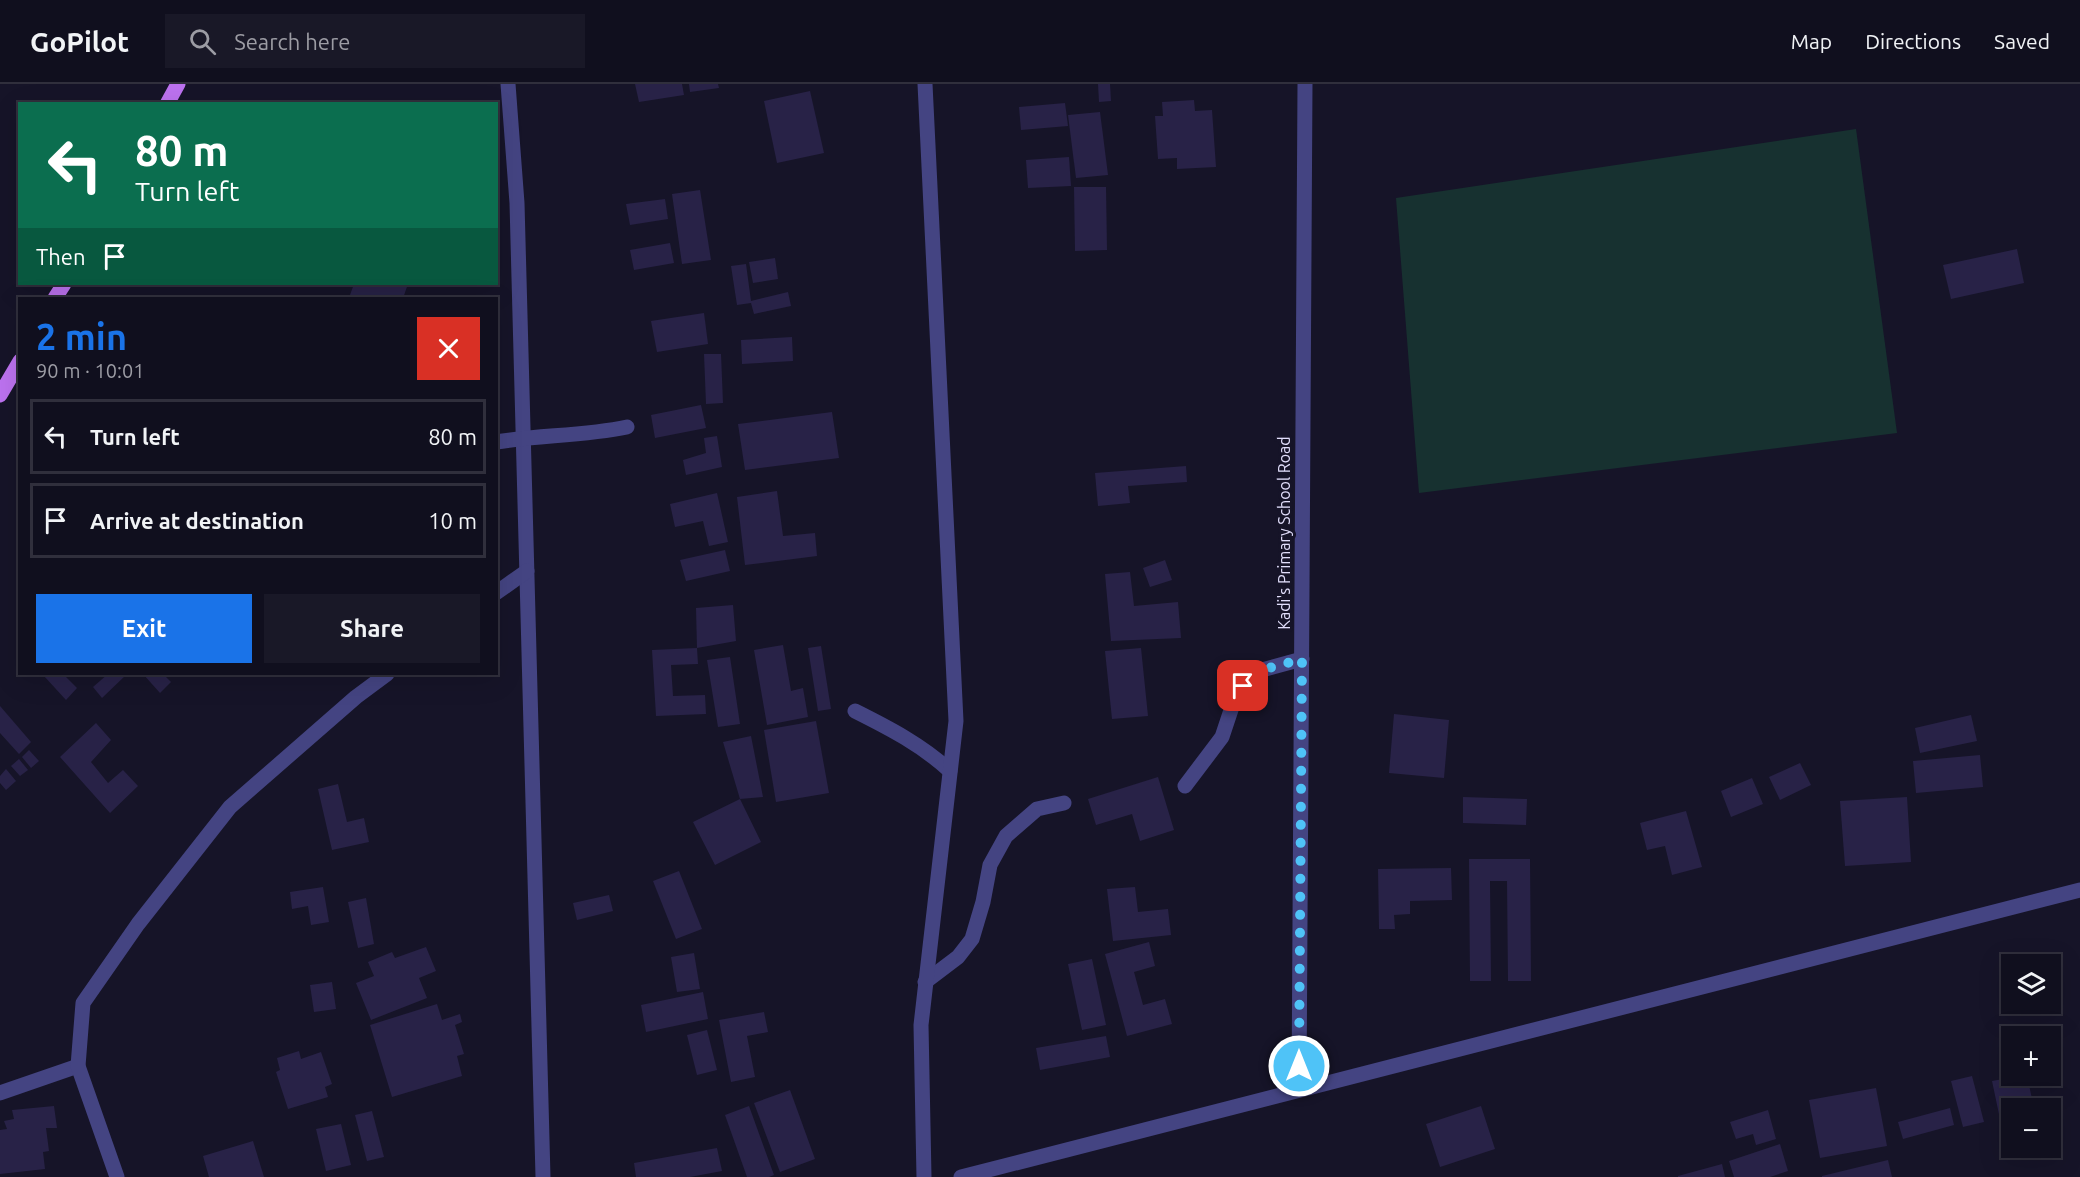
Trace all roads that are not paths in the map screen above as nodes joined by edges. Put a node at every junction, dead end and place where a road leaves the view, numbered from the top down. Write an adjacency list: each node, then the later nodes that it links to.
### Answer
1 (178, 84): 5 (main road)
2 (508, 84): 9 (street)
3 (925, 84): 16 (street)
4 (1305, 84): 13 (street, Kadi's Primary School Road)
5 (167, 102)
6 (18, 364): 7 (main road)
7 (0, 395)
8 (627, 427): 9 (street)
9 (523, 438): 10 (street); 11 (street)
10 (498, 442)
11 (526, 571): 12 (street); 25 (street)
12 (498, 592)
13 (1302, 659): 17 (street); 22 (street, Kadi's Primary School Road)
14 (386, 675): 21 (street)
15 (855, 711): 16 (street)
16 (950, 771): 20 (street)
17 (1185, 786)
18 (1064, 802): 20 (street)
19 (2080, 890): 22 (street)
20 (926, 982): 26 (street)
21 (78, 1066): 23 (street); 24 (street)
22 (1299, 1090): 27 (street)
23 (0, 1093)
24 (117, 1177)
25 (543, 1177)
26 (924, 1177)
27 (961, 1177)

